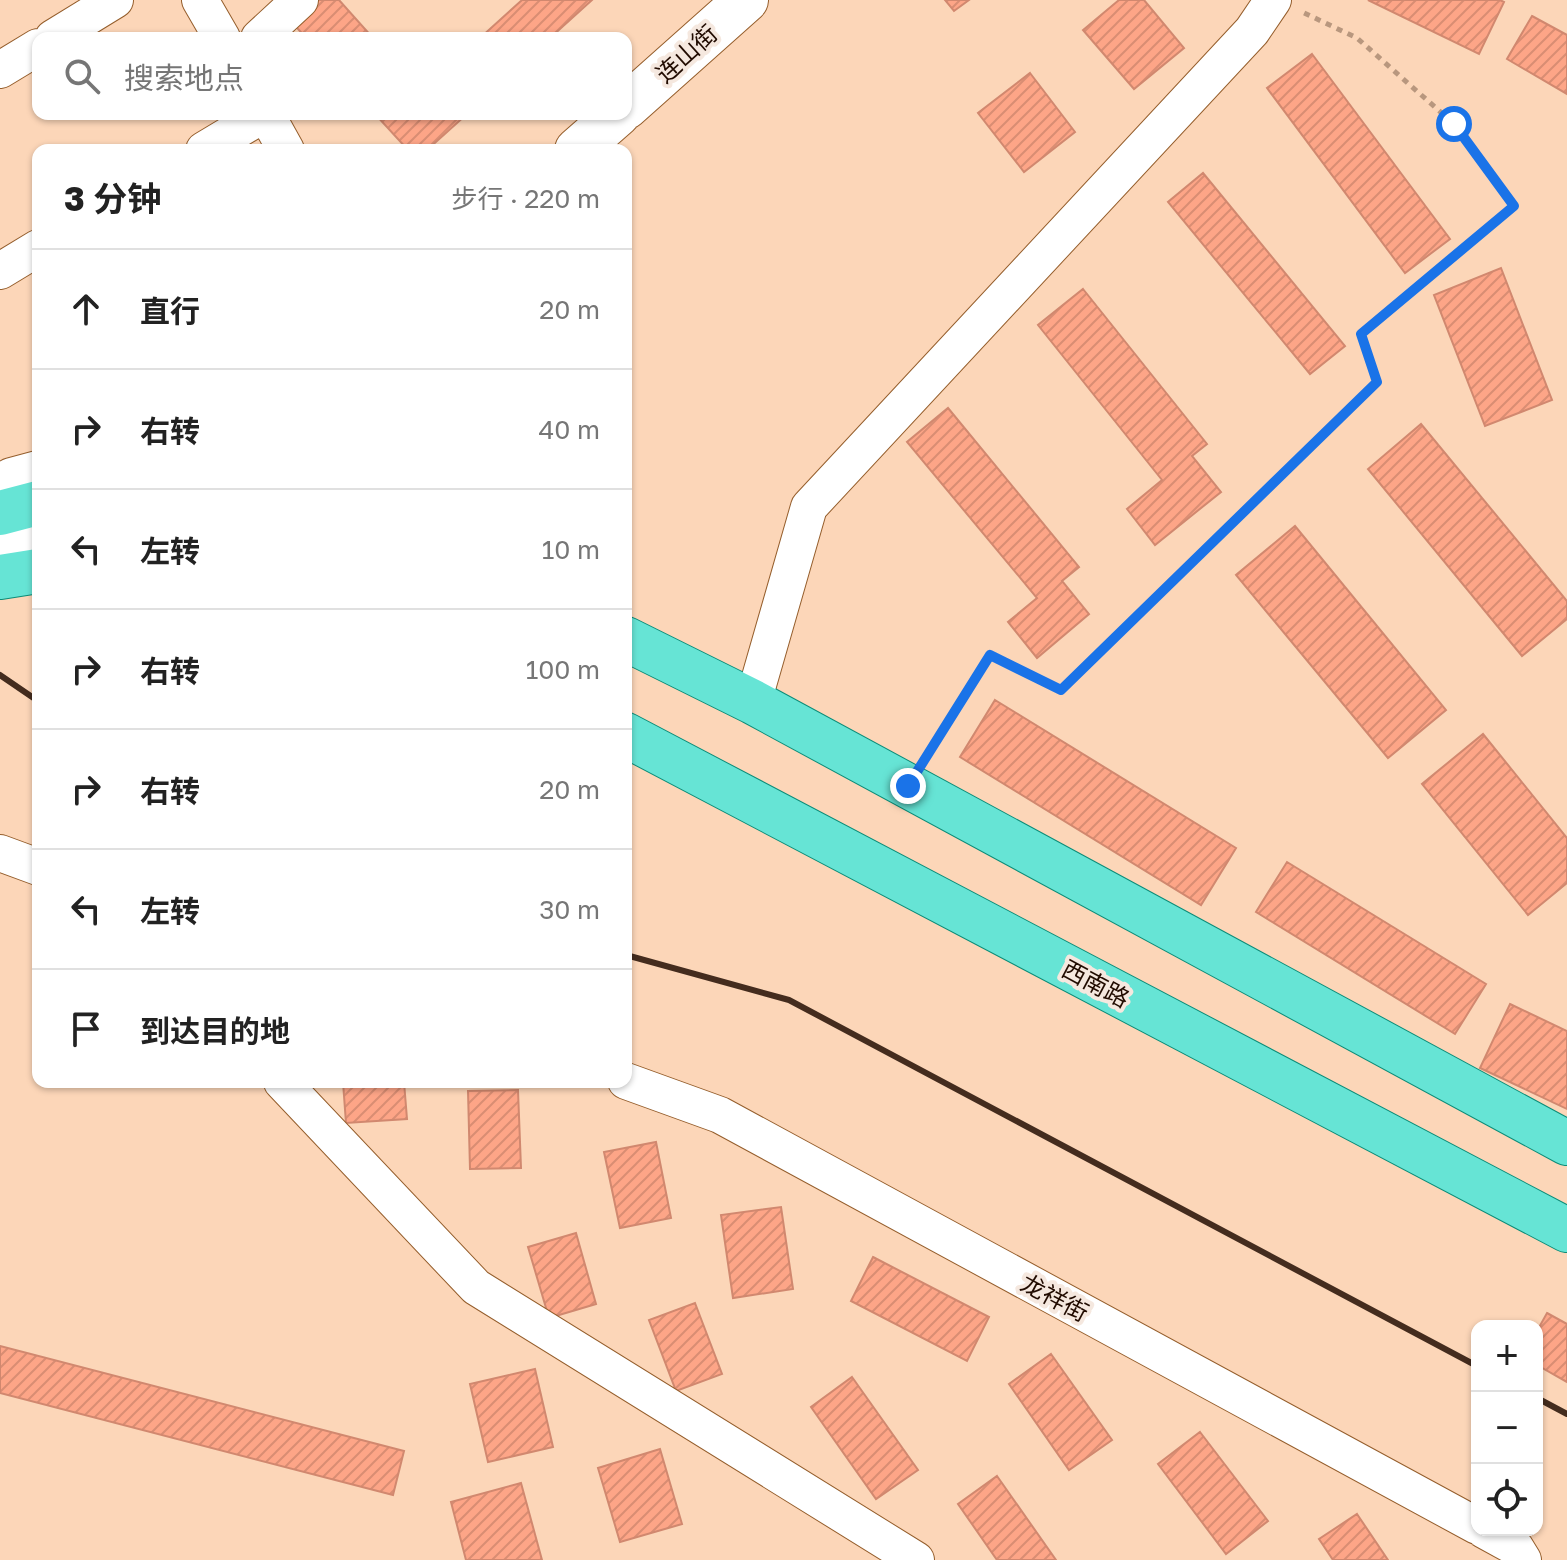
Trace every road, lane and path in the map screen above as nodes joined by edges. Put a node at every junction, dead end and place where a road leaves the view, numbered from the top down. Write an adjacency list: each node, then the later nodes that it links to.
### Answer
1 (115, 0): 6 (street)
2 (200, 0): 7 (street)
3 (300, 0): 8 (street)
4 (746, 0): 11 (street, 连山街)
5 (1281, 3): 29 (street); 31 (path)
6 (63, 32)
7 (219, 32)
8 (265, 32)
9 (32, 51): 10 (street)
10 (0, 70)
11 (632, 102)
12 (255, 120): 15 (street)
13 (268, 120): 16 (street)
14 (611, 120): 17 (street)
15 (214, 144)
16 (282, 144)
17 (584, 144)
18 (32, 252): 19 (street)
19 (0, 271)
20 (32, 475): 21 (street)
21 (0, 488)
22 (32, 505): 23 (main road)
23 (0, 513)
24 (32, 543): 25 (street)
25 (0, 549)
26 (32, 572): 27 (main road)
27 (0, 577)
28 (632, 642): 29 (main road)
29 (753, 702): 31 (main road)
30 (632, 738): 37 (main road, 西南路)
31 (908, 786): 36 (main road)
32 (0, 853): 33 (street)
33 (32, 865)
34 (632, 1083): 38 (street, 龙祥街)
35 (288, 1088): 40 (street)
36 (1567, 1143)
37 (1567, 1230)
38 (1471, 1523)
39 (1495, 1536): 41 (street)
40 (916, 1560)
41 (1523, 1560)

